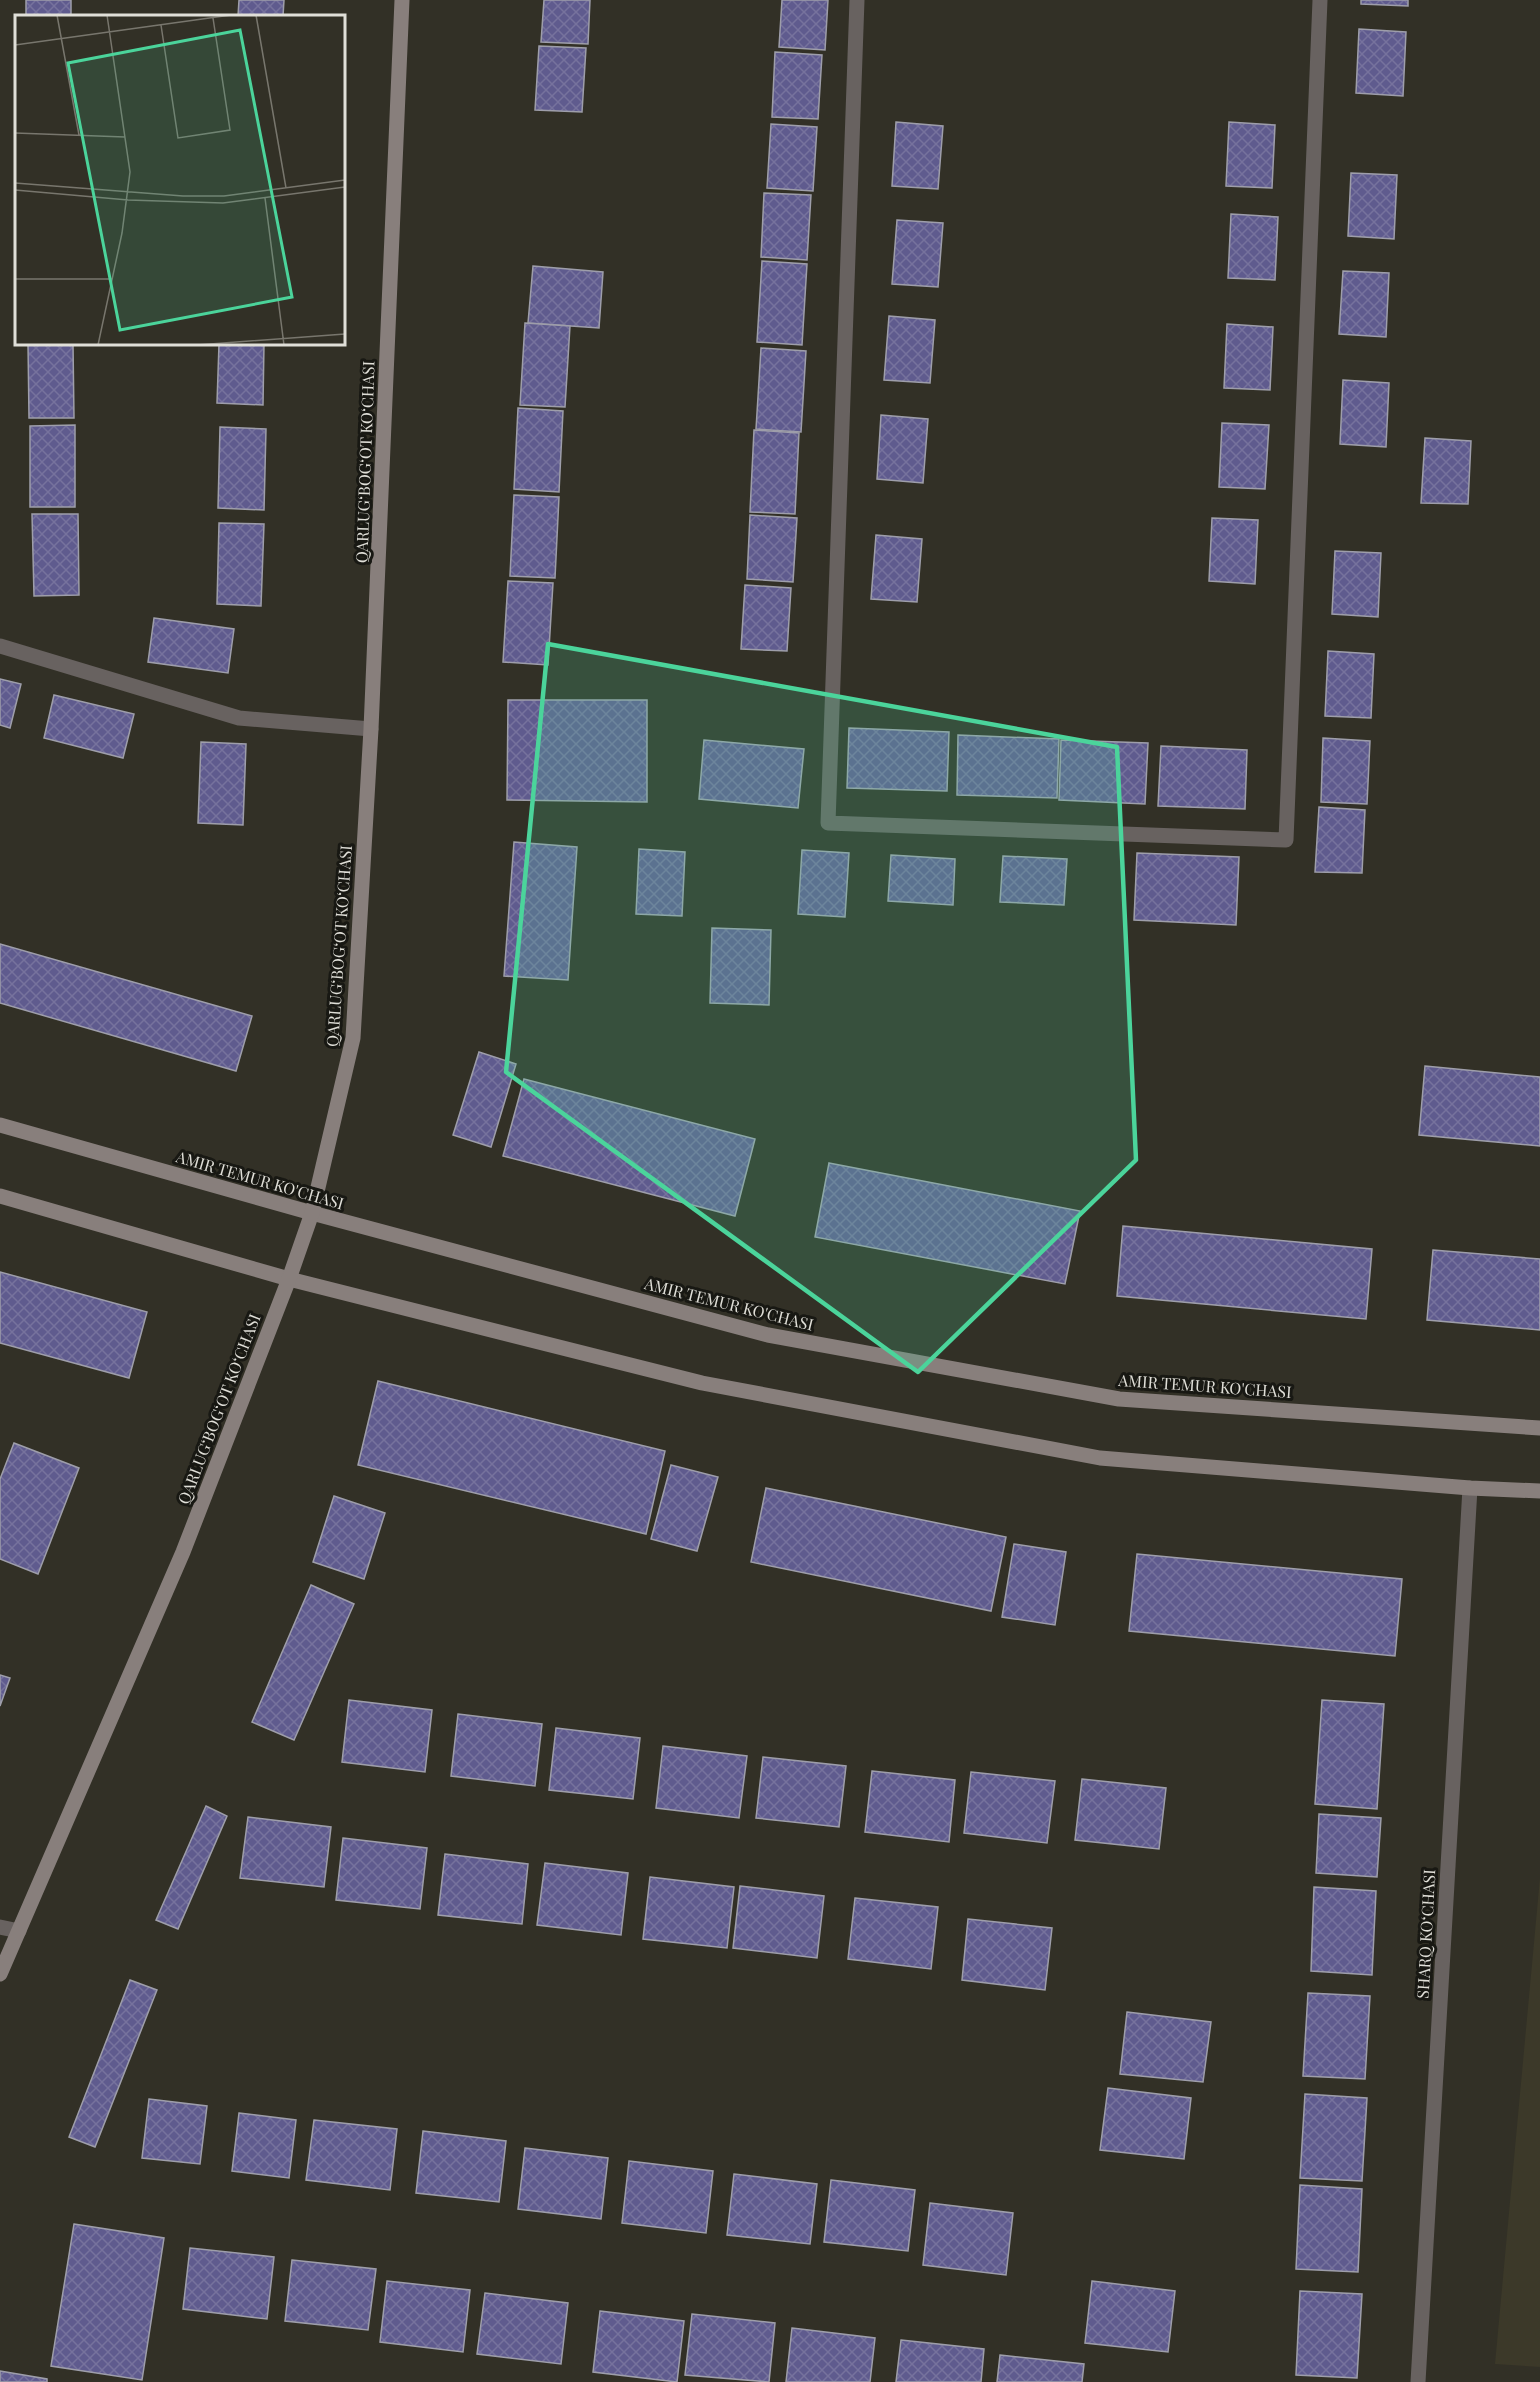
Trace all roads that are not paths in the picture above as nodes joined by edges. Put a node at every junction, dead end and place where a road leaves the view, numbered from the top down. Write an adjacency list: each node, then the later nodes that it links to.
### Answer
1 (402, 0): 5 (main road, QARLUG‘BOG‘OT KO‘CHASI)
2 (857, 0): 3 (street)
3 (1320, 0)
4 (0, 646): 5 (street)
5 (371, 729): 8 (main road, QARLUG‘BOG‘OT KO‘CHASI)
6 (0, 1125): 8 (main road, AMIR TEMUR KO'CHASI)
7 (0, 1196): 9 (main road)
8 (312, 1213): 9 (main road, QARLUG‘BOG‘OT KO‘CHASI); 10 (main road, AMIR TEMUR KO'CHASI)
9 (289, 1279): 11 (main road); 14 (main road, QARLUG‘BOG‘OT KO‘CHASI)
10 (1540, 1428)
11 (1470, 1488): 12 (main road); 16 (street, SHARQ KO‘CHASI)
12 (1540, 1491)
13 (0, 1927): 14 (street)
14 (19, 1931): 15 (main road, QARLUG‘BOG‘OT KO‘CHASI)
15 (0, 1974)
16 (1418, 2382)

